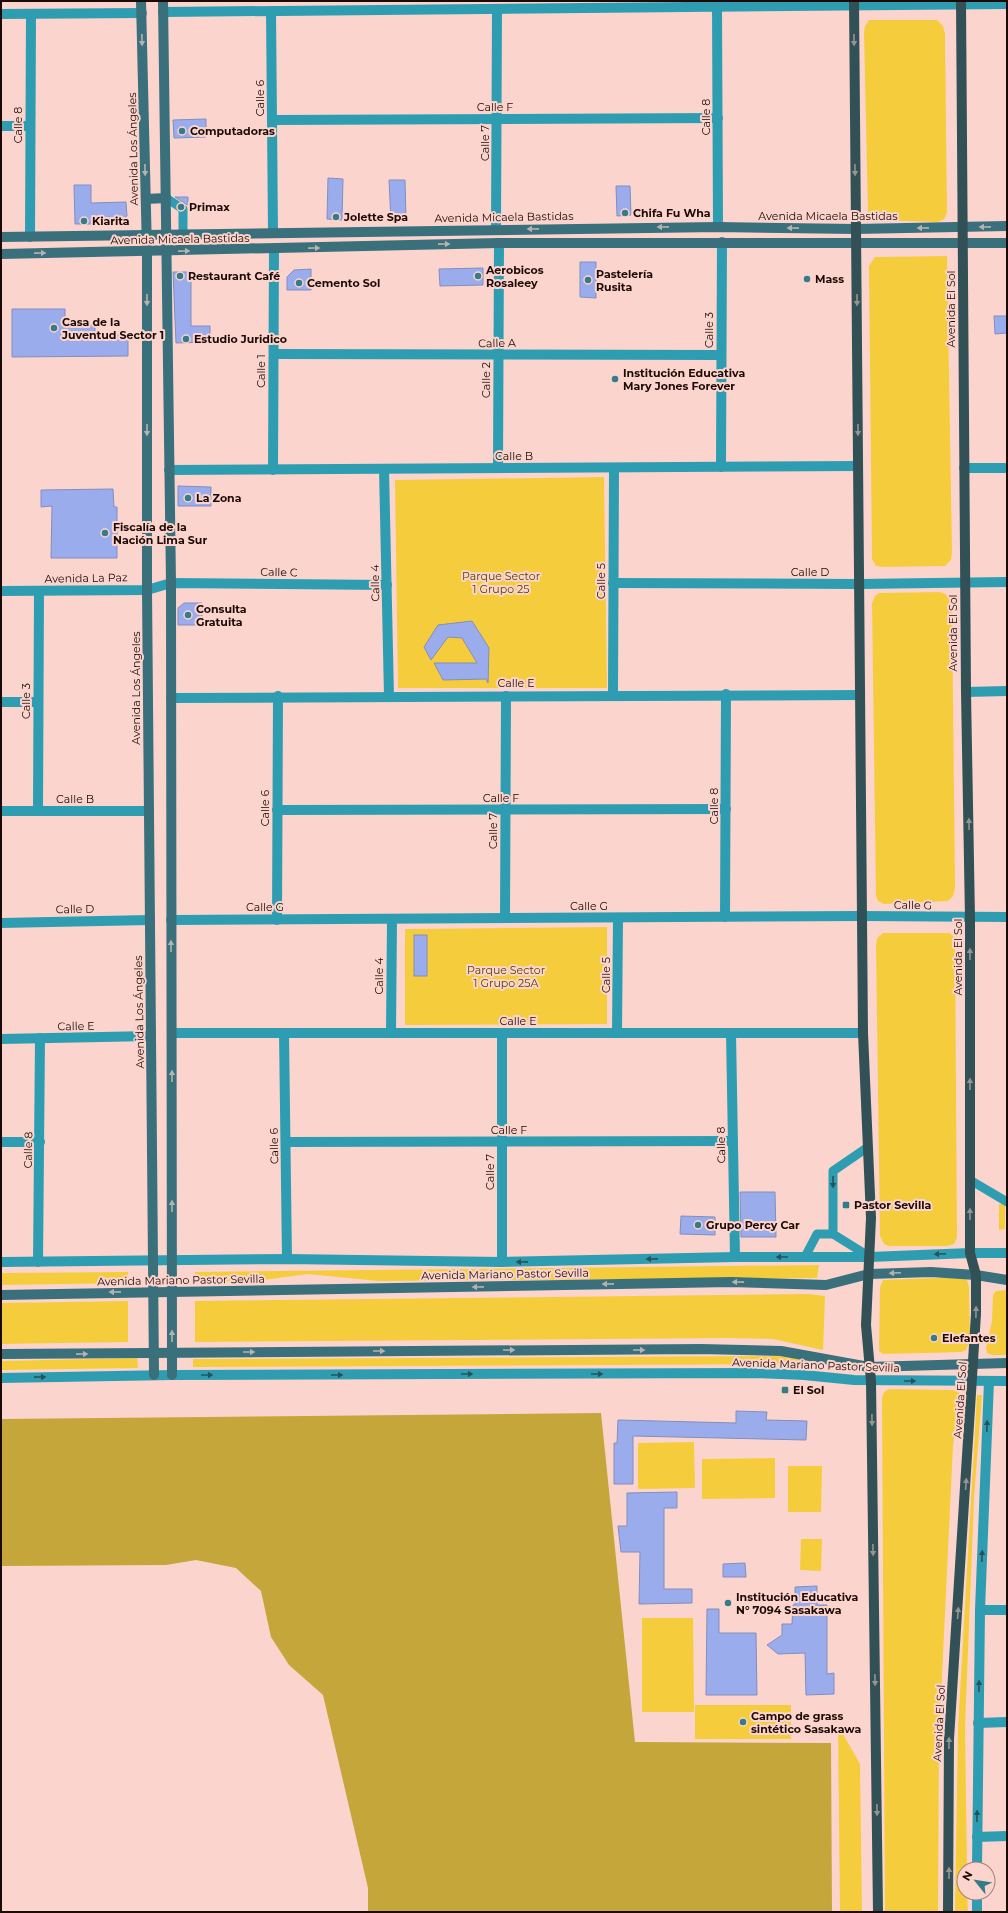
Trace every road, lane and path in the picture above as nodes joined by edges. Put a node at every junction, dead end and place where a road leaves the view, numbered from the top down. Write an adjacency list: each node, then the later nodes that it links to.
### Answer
1 (141, 1): 12 (street, Avenida Los Ángeles)
2 (163, 1): 11 (street)
3 (961, 3): 4 (street); 5 (street); 24 (main road, Avenida El Sol)
4 (854, 4): 8 (street); 26 (main road, one-way to 26)
5 (1007, 4)
6 (602, 5): 8 (street); 9 (street)
7 (382, 6): 9 (street); 10 (street)
8 (717, 7): 15 (street, Calle 8)
9 (497, 9): 16 (street, Calle 7)
10 (271, 11): 11 (street); 17 (street, Calle 6)
11 (163, 12): 20 (street)
12 (142, 13): 14 (street); 21 (street, Avenida Los Ángeles, one-way to 21)
13 (1, 14): 14 (street)
14 (31, 14): 19 (street, Calle 8)
15 (718, 118): 16 (street, Calle F); 23 (street, Calle 8)
16 (497, 119): 17 (street, Calle F); 25 (street, Calle 7)
17 (272, 120): 27 (street, Calle 6)
18 (1, 126): 19 (street)
19 (30, 126): 32 (street, Calle 8)
20 (166, 198): 21 (street); 28 (lane); 30 (street)
21 (146, 199): 29 (street, Avenida Los Ángeles)
22 (1007, 226): 24 (street, Avenida Micaela Bastidas, one-way to 24)
23 (718, 227): 25 (street, Avenida Micaela Bastidas, one-way to 25); 26 (street, Avenida Micaela Bastidas, one-way to 23)
24 (962, 227): 26 (street, Avenida Micaela Bastidas, one-way to 26); 37 (main road, Avenida El Sol)
25 (496, 229): 27 (street, Avenida Micaela Bastidas)
26 (856, 229): 34 (main road)
27 (274, 232): 28 (street, Avenida Micaela Bastidas)
28 (183, 234): 30 (street, Avenida Micaela Bastidas)
29 (147, 235): 30 (street, Avenida Micaela Bastidas); 32 (street, Avenida Micaela Bastidas); 40 (street, Avenida Los Ángeles)
30 (167, 235): 39 (street)
31 (1, 237): 32 (street, Avenida Micaela Bastidas)
32 (30, 237)
33 (722, 242): 34 (street, Avenida Micaela Bastidas); 36 (street, Avenida Micaela Bastidas); 44 (street, Calle 3)
34 (856, 242): 37 (street, Avenida Micaela Bastidas); 45 (main road, one-way to 45)
35 (1007, 242): 37 (street, Avenida Micaela Bastidas)
36 (499, 243): 38 (street, Avenida Micaela Bastidas, one-way to 36); 43 (street, Calle 2)
37 (962, 243): 49 (main road, Avenida El Sol)
38 (274, 248): 39 (street, Avenida Micaela Bastidas, one-way to 38); 42 (street, Calle 1)
39 (166, 251): 40 (street, Avenida Micaela Bastidas); 52 (street)
40 (147, 252): 41 (street, Avenida Micaela Bastidas, one-way to 40); 60 (street, Avenida Los Ángeles, one-way to 60)
41 (1, 254)
42 (274, 354): 43 (street, Calle A); 53 (street, Calle 1)
43 (498, 355): 44 (street, Calle A); 47 (street, Calle 2)
44 (721, 355): 46 (street, Calle 3)
45 (858, 466): 46 (street, Calle B); 58 (main road)
46 (721, 467): 48 (street, Calle B)
47 (498, 468): 48 (street, Calle B); 51 (street, Calle B)
48 (614, 468): 54 (street, Calle 5)
49 (964, 468): 50 (street); 57 (main road, Avenida El Sol)
50 (1007, 468)
51 (384, 469): 53 (street, Calle B); 59 (street, Calle 4)
52 (170, 470): 53 (street, Calle B); 56 (street)
53 (273, 470)
54 (613, 582): 58 (street, Calle D); 66 (street, Calle 5)
55 (1007, 582): 57 (street, Calle D)
56 (171, 583): 59 (street, Calle C); 60 (street, Avenida La Paz); 71 (street)
57 (965, 583): 58 (street, Calle D); 64 (main road, Avenida El Sol)
58 (859, 584): 67 (main road)
59 (387, 585): 69 (street, Calle 4)
60 (147, 590): 62 (street, Avenida La Paz); 79 (street, Avenida Los Ángeles)
61 (1, 591): 62 (street, Avenida La Paz)
62 (39, 591): 73 (street, Calle 3)
63 (1007, 691): 64 (street)
64 (966, 692): 85 (main road, Avenida El Sol, one-way to 64)
65 (726, 694): 66 (street, Calle E); 67 (street, Calle E); 74 (street, Calle 8)
66 (613, 695): 70 (street, Calle E)
67 (860, 695): 80 (main road)
68 (278, 696): 69 (street, Calle E); 71 (street, Calle E); 75 (street, Calle 6)
69 (389, 696): 70 (street, Calle E)
70 (506, 696): 76 (street, Calle 7)
71 (171, 698): 88 (street)
72 (1, 702): 73 (street)
73 (38, 702): 78 (street, Calle 3)
74 (726, 809): 76 (street, Calle F); 81 (street, Calle 8)
75 (277, 810): 76 (street, Calle F); 89 (street, Calle 6)
76 (505, 810): 83 (street, Calle 7)
77 (1, 811): 78 (street, Calle B)
78 (38, 811): 79 (street, Calle B)
79 (148, 811): 87 (street, Avenida Los Ángeles)
80 (862, 916): 81 (street, Calle G); 85 (street, Calle G); 97 (main road)
81 (725, 917): 84 (street, Calle G)
82 (1007, 917): 85 (street, Calle G)
83 (505, 918): 84 (street, Calle G); 86 (street, Calle G)
84 (618, 918): 95 (street, Calle 5)
85 (970, 918): 107 (main road, Avenida El Sol, one-way to 85)
86 (392, 919): 89 (street, Calle G); 93 (street, Calle 4)
87 (150, 920): 90 (street, Calle D); 98 (street, Avenida Los Ángeles)
88 (171, 920): 89 (street, Calle G); 91 (street, one-way to 88)
89 (277, 920)
90 (1, 923)
91 (172, 1033): 92 (street, Calle E); 117 (street, one-way to 91)
92 (284, 1033): 93 (street, Calle E); 104 (street, Calle 6)
93 (391, 1033): 94 (street, Calle E)
94 (502, 1033): 95 (street, Calle E); 105 (street, Calle 7)
95 (617, 1033): 96 (street, Calle E)
96 (732, 1033): 97 (street, Calle E); 101 (street, Calle 8)
97 (863, 1033): 106 (main road)
98 (151, 1036): 100 (street, Calle E); 116 (street, Avenida Los Ángeles)
99 (1, 1038): 100 (street, Calle E)
100 (40, 1038): 103 (street, Calle 8)
101 (732, 1141): 105 (street, Calle F); 112 (street, Calle 8)
102 (1, 1142): 103 (street)
103 (40, 1142): 119 (street, Calle 8)
104 (286, 1142): 105 (street, Calle F); 115 (street, Calle 6)
105 (502, 1142): 120 (street, Calle 7)
106 (868, 1146): 109 (lane, one-way to 109); 114 (main road)
107 (970, 1180): 108 (lane); 110 (main road, Avenida El Sol, one-way to 107)
108 (1007, 1202)
109 (833, 1234): 113 (lane); 114 (lane)
110 (970, 1252): 111 (street, Avenida Mariano Pastor Sevilla); 114 (street, Avenida Mariano Pastor Sevilla, one-way to 114); 122 (main road, Avenida El Sol)
111 (1006, 1252)
112 (735, 1257): 113 (street, Avenida Mariano Pastor Sevilla, one-way to 112); 120 (street, Avenida Mariano Pastor Sevilla, one-way to 120)
113 (805, 1257): 114 (street, Avenida Mariano Pastor Sevilla)
114 (870, 1257): 121 (main road)
115 (287, 1259): 117 (street, Avenida Mariano Pastor Sevilla); 120 (street, Avenida Mariano Pastor Sevilla)
116 (153, 1261): 117 (street, Avenida Mariano Pastor Sevilla); 119 (street, Avenida Mariano Pastor Sevilla); 124 (street, Avenida Los Ángeles)
117 (172, 1261): 125 (street)
118 (1, 1262): 119 (street, Avenida Mariano Pastor Sevilla)
119 (38, 1262)
120 (502, 1262)
121 (869, 1274): 122 (street, Avenida Mariano Pastor Sevilla, one-way to 121); 125 (street, Avenida Mariano Pastor Sevilla, one-way to 125); 132 (main road)
122 (976, 1275): 123 (street, Avenida Mariano Pastor Sevilla); 131 (main road, Avenida El Sol, one-way to 122)
123 (1007, 1280)
124 (154, 1292): 125 (street, Avenida Mariano Pastor Sevilla); 126 (street, Avenida Mariano Pastor Sevilla, one-way to 126); 128 (street, Avenida Los Ángeles)
125 (172, 1292): 127 (street, one-way to 125)
126 (1, 1295)
127 (172, 1352): 128 (street, Avenida Mariano Pastor Sevilla); 132 (street, Avenida Mariano Pastor Sevilla, one-way to 132); 133 (street)
128 (154, 1353): 129 (street, Avenida Mariano Pastor Sevilla, one-way to 128); 134 (street, Avenida Los Ángeles)
129 (1, 1354)
130 (1007, 1364): 131 (street, Avenida Mariano Pastor Sevilla)
131 (974, 1365): 132 (street, Avenida Mariano Pastor Sevilla); 137 (main road, Avenida El Sol)
132 (869, 1366): 136 (main road)
133 (172, 1375): 134 (street, Avenida Mariano Pastor Sevilla); 136 (street, Avenida Mariano Pastor Sevilla, one-way to 136)
134 (154, 1376): 135 (street, Avenida Mariano Pastor Sevilla, one-way to 134)
135 (1, 1378)
136 (871, 1381): 137 (street, Avenida Mariano Pastor Sevilla, one-way to 137); 148 (main road, one-way to 148)
137 (973, 1381): 138 (street, Avenida Mariano Pastor Sevilla); 149 (main road, Avenida El Sol, one-way to 137)
138 (989, 1381): 139 (street, Avenida Mariano Pastor Sevilla); 140 (street, one-way to 138)
139 (1007, 1381)
140 (980, 1610): 141 (street); 143 (street, one-way to 140)
141 (1007, 1610)
142 (1007, 1722): 143 (street)
143 (978, 1723): 145 (street, one-way to 143)
144 (1007, 1836): 145 (street)
145 (977, 1837): 146 (street)
146 (977, 1861)
147 (977, 1901): 150 (street)
148 (878, 1912)
149 (948, 1912)
150 (977, 1912)

